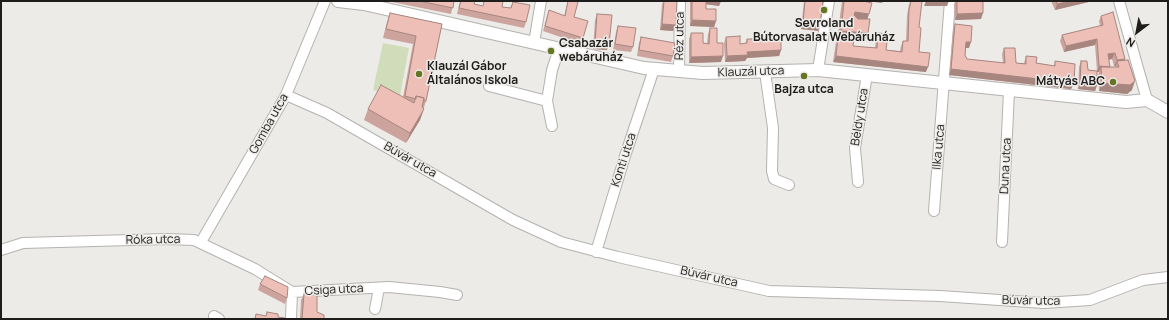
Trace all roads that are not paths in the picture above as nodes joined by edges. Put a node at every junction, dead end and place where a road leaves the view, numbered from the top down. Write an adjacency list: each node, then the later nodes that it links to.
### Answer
1 (325, 1): 19 (street, Gomba utca)
2 (338, 1): 8 (street, Klauzál utca)
3 (541, 1): 9 (street)
4 (680, 1): 13 (street, Réz utca)
5 (829, 1): 12 (street)
6 (950, 1): 16 (street)
7 (1119, 1): 20 (street)
8 (364, 3): 9 (street, Klauzál utca)
9 (534, 43): 10 (street, Klauzál utca)
10 (559, 49): 11 (street, Klauzál utca); 21 (street)
11 (654, 69): 13 (street, Klauzál utca); 30 (street, Konti utca)
12 (818, 70): 14 (street, Klauzál utca); 15 (street, Klauzál utca)
13 (679, 71): 14 (street, Klauzál utca)
14 (765, 72): 25 (street)
15 (867, 76): 16 (street, Klauzál utca); 24 (street, Béldy utca)
16 (944, 84): 18 (street, Klauzál utca); 26 (street, Ilka utca)
17 (489, 86): 21 (street)
18 (1009, 91): 20 (street, Klauzál utca); 28 (street, Duna utca)
19 (286, 95): 27 (street, Gomba utca); 30 (street, Búvár utca)
20 (1147, 100): 22 (street)
21 (547, 101): 23 (street)
22 (1168, 112)
23 (552, 126)
24 (858, 182)
25 (789, 185)
26 (934, 211)
27 (201, 242): 29 (street, Róka utca); 33 (street, Róka utca)
28 (1002, 242)
29 (1, 250)
30 (596, 252): 31 (street, Búvár utca)
31 (1168, 277)
32 (378, 288): 33 (street, Csiga utca); 34 (street, Csiga utca); 35 (street, Csiga utca)
33 (292, 292): 36 (street, Csiga utca)
34 (457, 296)
35 (375, 309)
36 (291, 319)

